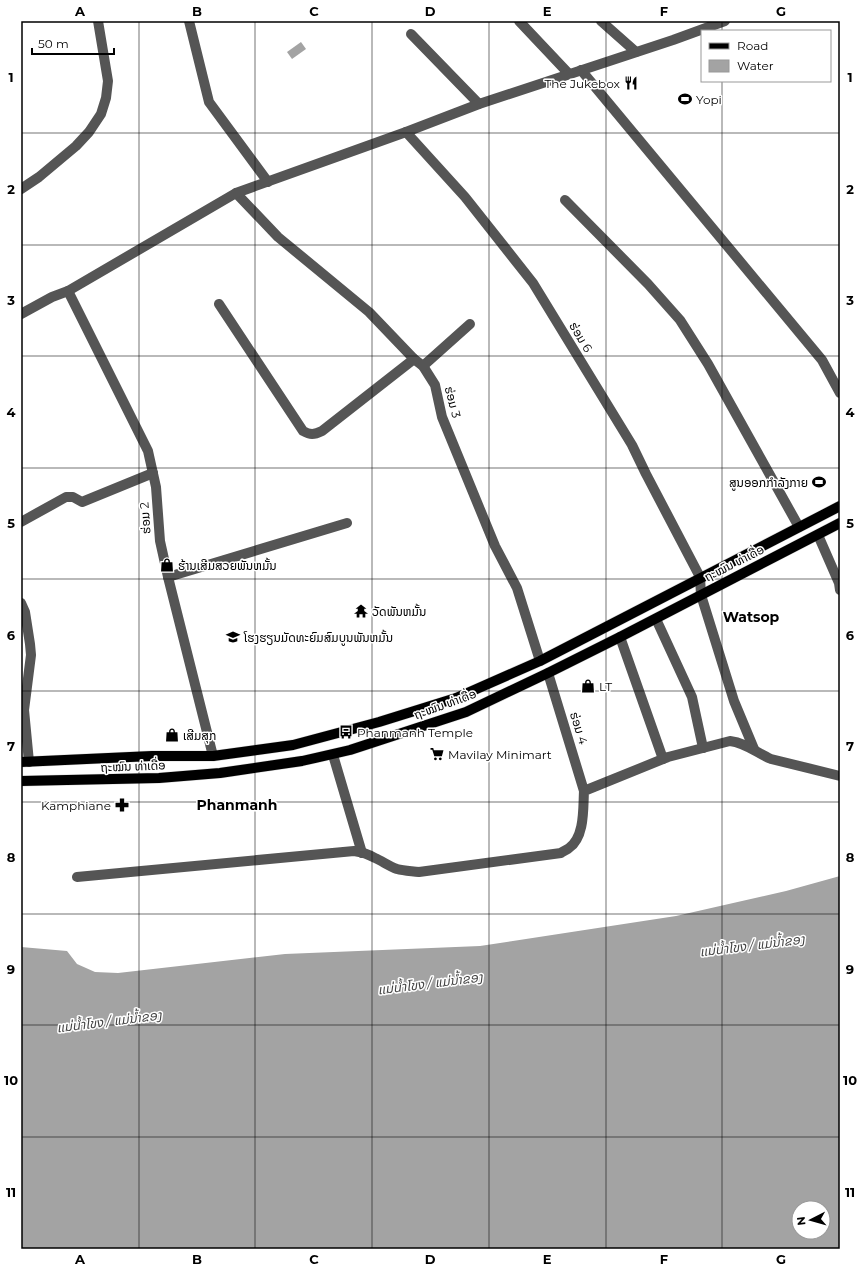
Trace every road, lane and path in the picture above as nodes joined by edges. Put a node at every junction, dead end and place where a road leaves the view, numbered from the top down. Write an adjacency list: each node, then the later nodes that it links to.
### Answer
1 (98, 21): 13 (street)
2 (189, 21): 12 (street)
3 (519, 21): 9 (street)
4 (601, 21): 7 (street)
5 (725, 21): 7 (street)
6 (411, 34): 10 (street)
7 (636, 52): 8 (street)
8 (581, 70): 9 (street); 22 (street)
9 (569, 74): 10 (street)
10 (479, 104): 11 (street)
11 (406, 132): 12 (street); 31 (street, ຮ່ອມ 6)
12 (268, 182): 14 (street)
13 (21, 189)
14 (236, 193): 16 (street); 20 (street, ຮ່ອມ 3)
15 (565, 200): 28 (street)
16 (68, 291): 18 (street); 23 (street, ຮ່ອມ 2)
17 (219, 304): 20 (street)
18 (21, 314)
19 (470, 324): 21 (street)
20 (414, 359): 21 (street, ຮ່ອມ 3)
21 (423, 366): 37 (street, ຮ່ອມ 3)
22 (840, 393)
23 (152, 473): 25 (street); 30 (street, ຮ່ອມ 2)
24 (840, 506): 28 (main road, ຖະໝົນ ທ່າເດື່ອ)
25 (21, 522)
26 (347, 523): 30 (street)
27 (840, 523): 29 (main road, ຖະໝົນ ທ່າເດື່ອ)
28 (799, 527): 31 (main road, ຖະໝົນ ທ່າເດື່ອ)
29 (818, 535): 32 (street); 33 (main road, ຖະໝົນ ທ່າເດື່ອ)
30 (168, 577): 42 (street, ຮ່ອມ 2)
31 (700, 577): 33 (street); 37 (main road, ຖະໝົນ ທ່າເດື່ອ)
32 (840, 590)
33 (701, 596): 35 (main road, ຖະໝົນ ທ່າເດື່ອ); 40 (street)
34 (21, 603): 44 (street)
35 (656, 619): 36 (main road, ຖະໝົນ ທ່າເດື່ອ); 39 (street)
36 (620, 637): 38 (main road, ຖະໝົນ ທ່າເດື່ອ); 43 (street)
37 (540, 661): 42 (main road, ຖະໝົນ ທ່າເດື່ອ)
38 (548, 673): 41 (main road, ຖະໝົນ ທ່າເດື່ອ); 47 (street, ຮ່ອມ 4)
39 (703, 748): 40 (street); 43 (street)
40 (754, 749): 45 (street)
41 (333, 755): 46 (main road, ຖະໝົນ ທ່າເດື່ອ); 48 (street)
42 (213, 756): 44 (main road, ຖະໝົນ ທ່າເດື່ອ)
43 (663, 759): 47 (street)
44 (25, 762)
45 (840, 776)
46 (21, 781)
47 (584, 791): 48 (street)
48 (362, 852): 49 (street)
49 (77, 877)

